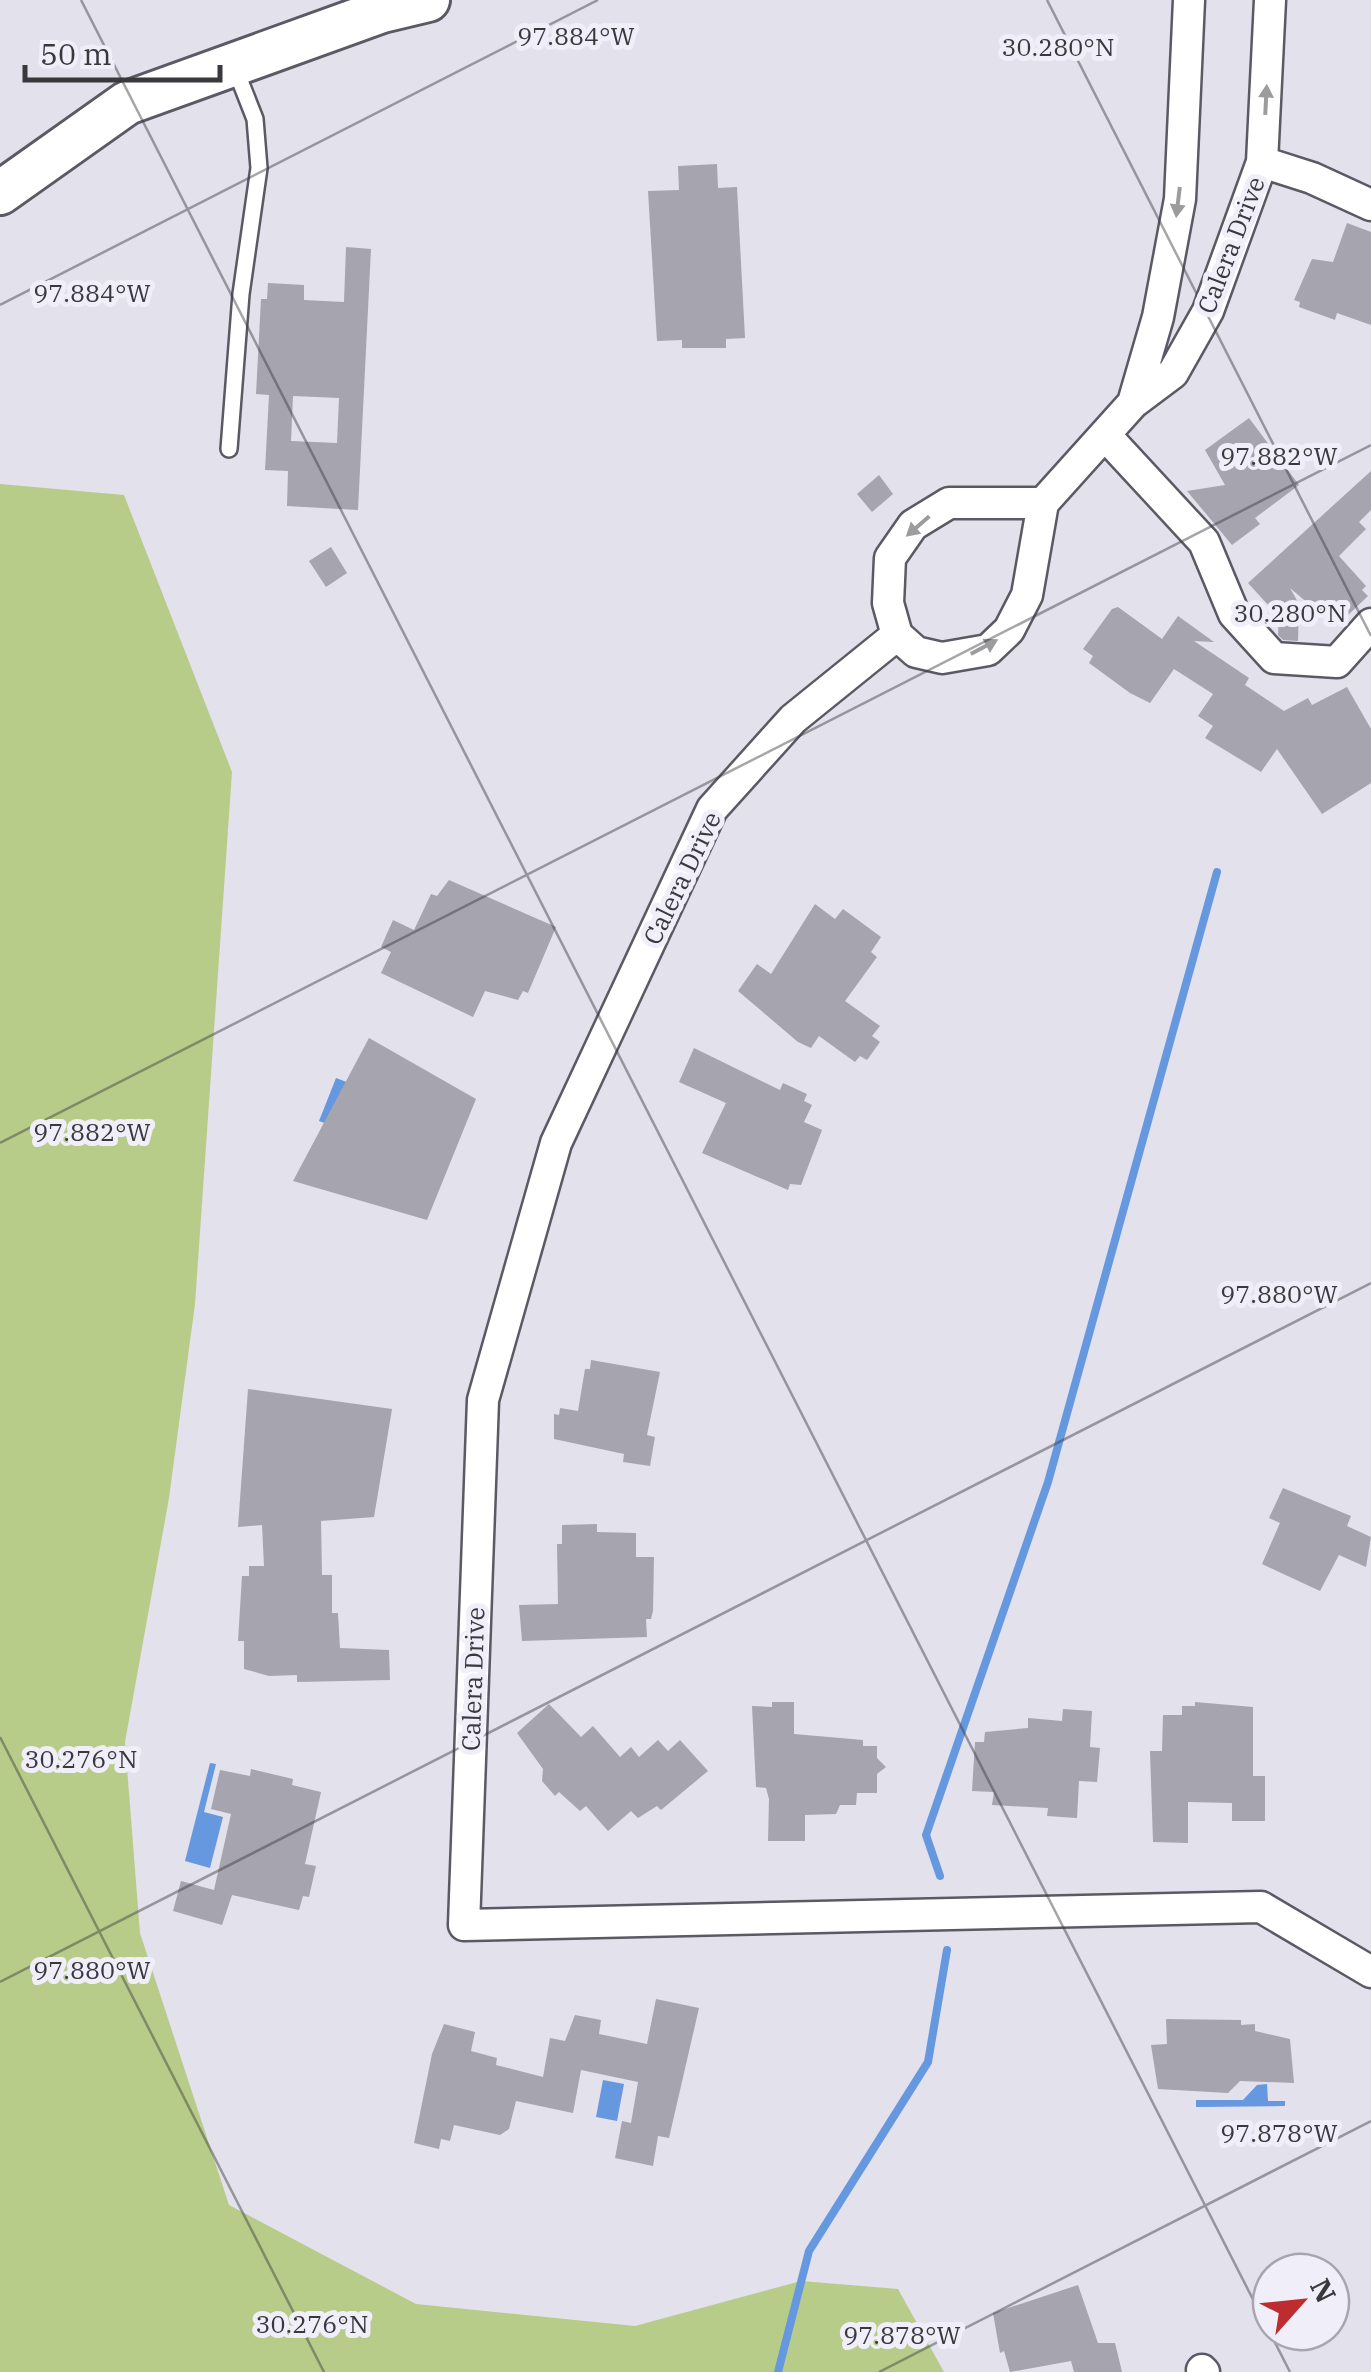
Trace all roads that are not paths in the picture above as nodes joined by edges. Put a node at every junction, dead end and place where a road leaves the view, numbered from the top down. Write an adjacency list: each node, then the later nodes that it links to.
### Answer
1 (428, 0): 4 (street)
2 (1188, 0): 8 (street, Calera Drive, one-way to 8)
3 (1270, 0): 5 (street, Calera Drive, one-way to 3)
4 (233, 65): 6 (street); 10 (lane)
5 (1262, 162): 7 (street); 8 (street, Calera Drive)
6 (0, 193)
7 (1371, 205)
8 (1132, 403): 9 (street, Calera Drive)
9 (1104, 435): 11 (street, Calera Drive); 12 (street)
10 (230, 448)
11 (1043, 503): 13 (street, one-way to 13); 13 (street, one-way to 11)
12 (1371, 624)
13 (897, 634): 14 (street, Calera Drive)
14 (1371, 1972)

